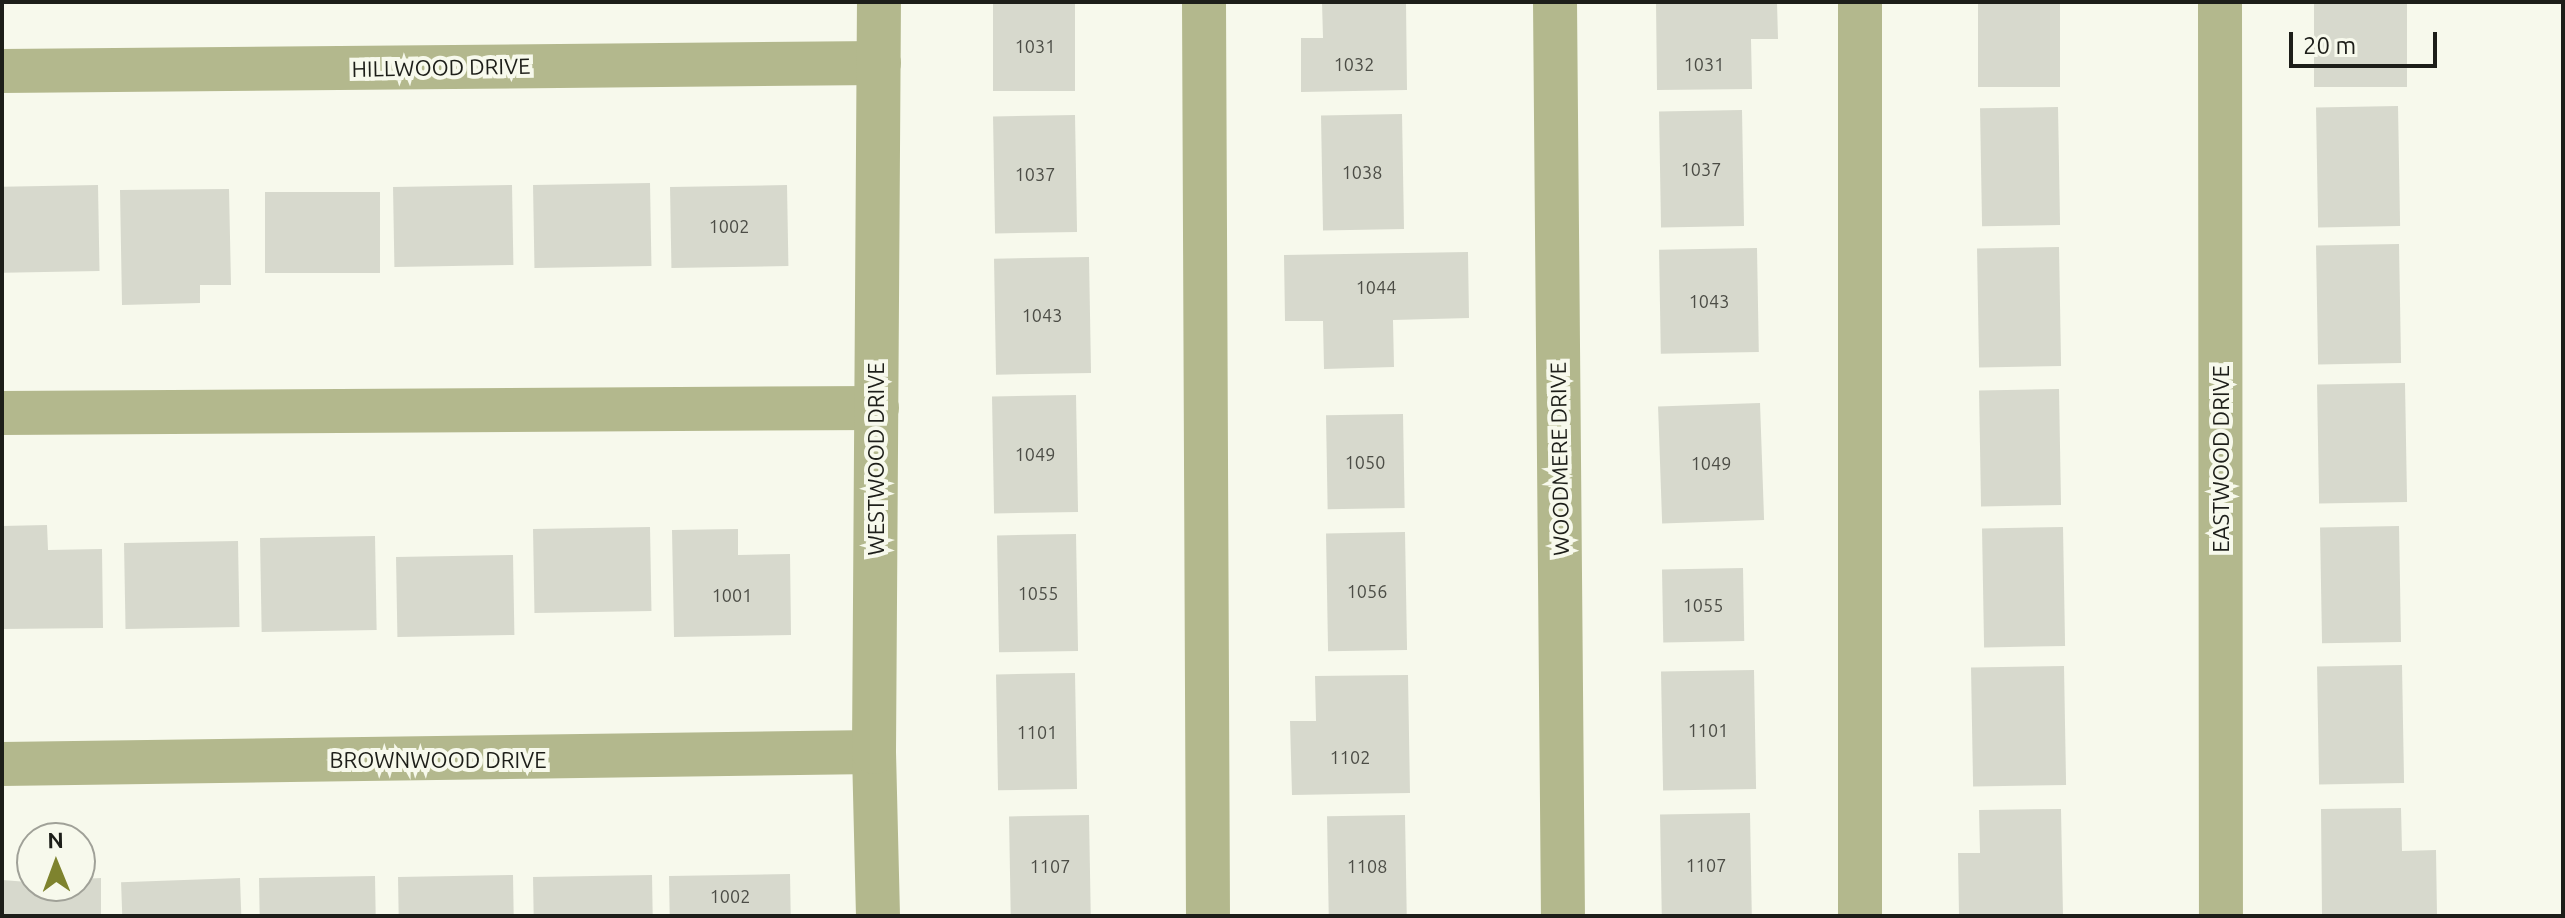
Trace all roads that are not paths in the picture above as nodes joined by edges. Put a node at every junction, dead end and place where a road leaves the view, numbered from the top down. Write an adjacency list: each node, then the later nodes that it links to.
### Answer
1 (879, 2): 6 (street, WESTWOOD DRIVE)
2 (1204, 2): 13 (street)
3 (1555, 2): 14 (street, WOODMERE DRIVE)
4 (1860, 2): 15 (street)
5 (2220, 2): 16 (street, EASTWOOD DRIVE)
6 (879, 63): 7 (street, HILLWOOD DRIVE); 8 (street, WESTWOOD DRIVE)
7 (2, 71)
8 (877, 408): 9 (street); 10 (street, WESTWOOD DRIVE)
9 (2, 413)
10 (874, 752): 11 (street, BROWNWOOD DRIVE); 12 (street, WESTWOOD DRIVE)
11 (2, 764)
12 (878, 916)
13 (1208, 916)
14 (1563, 916)
15 (1860, 916)
16 (2221, 916)

